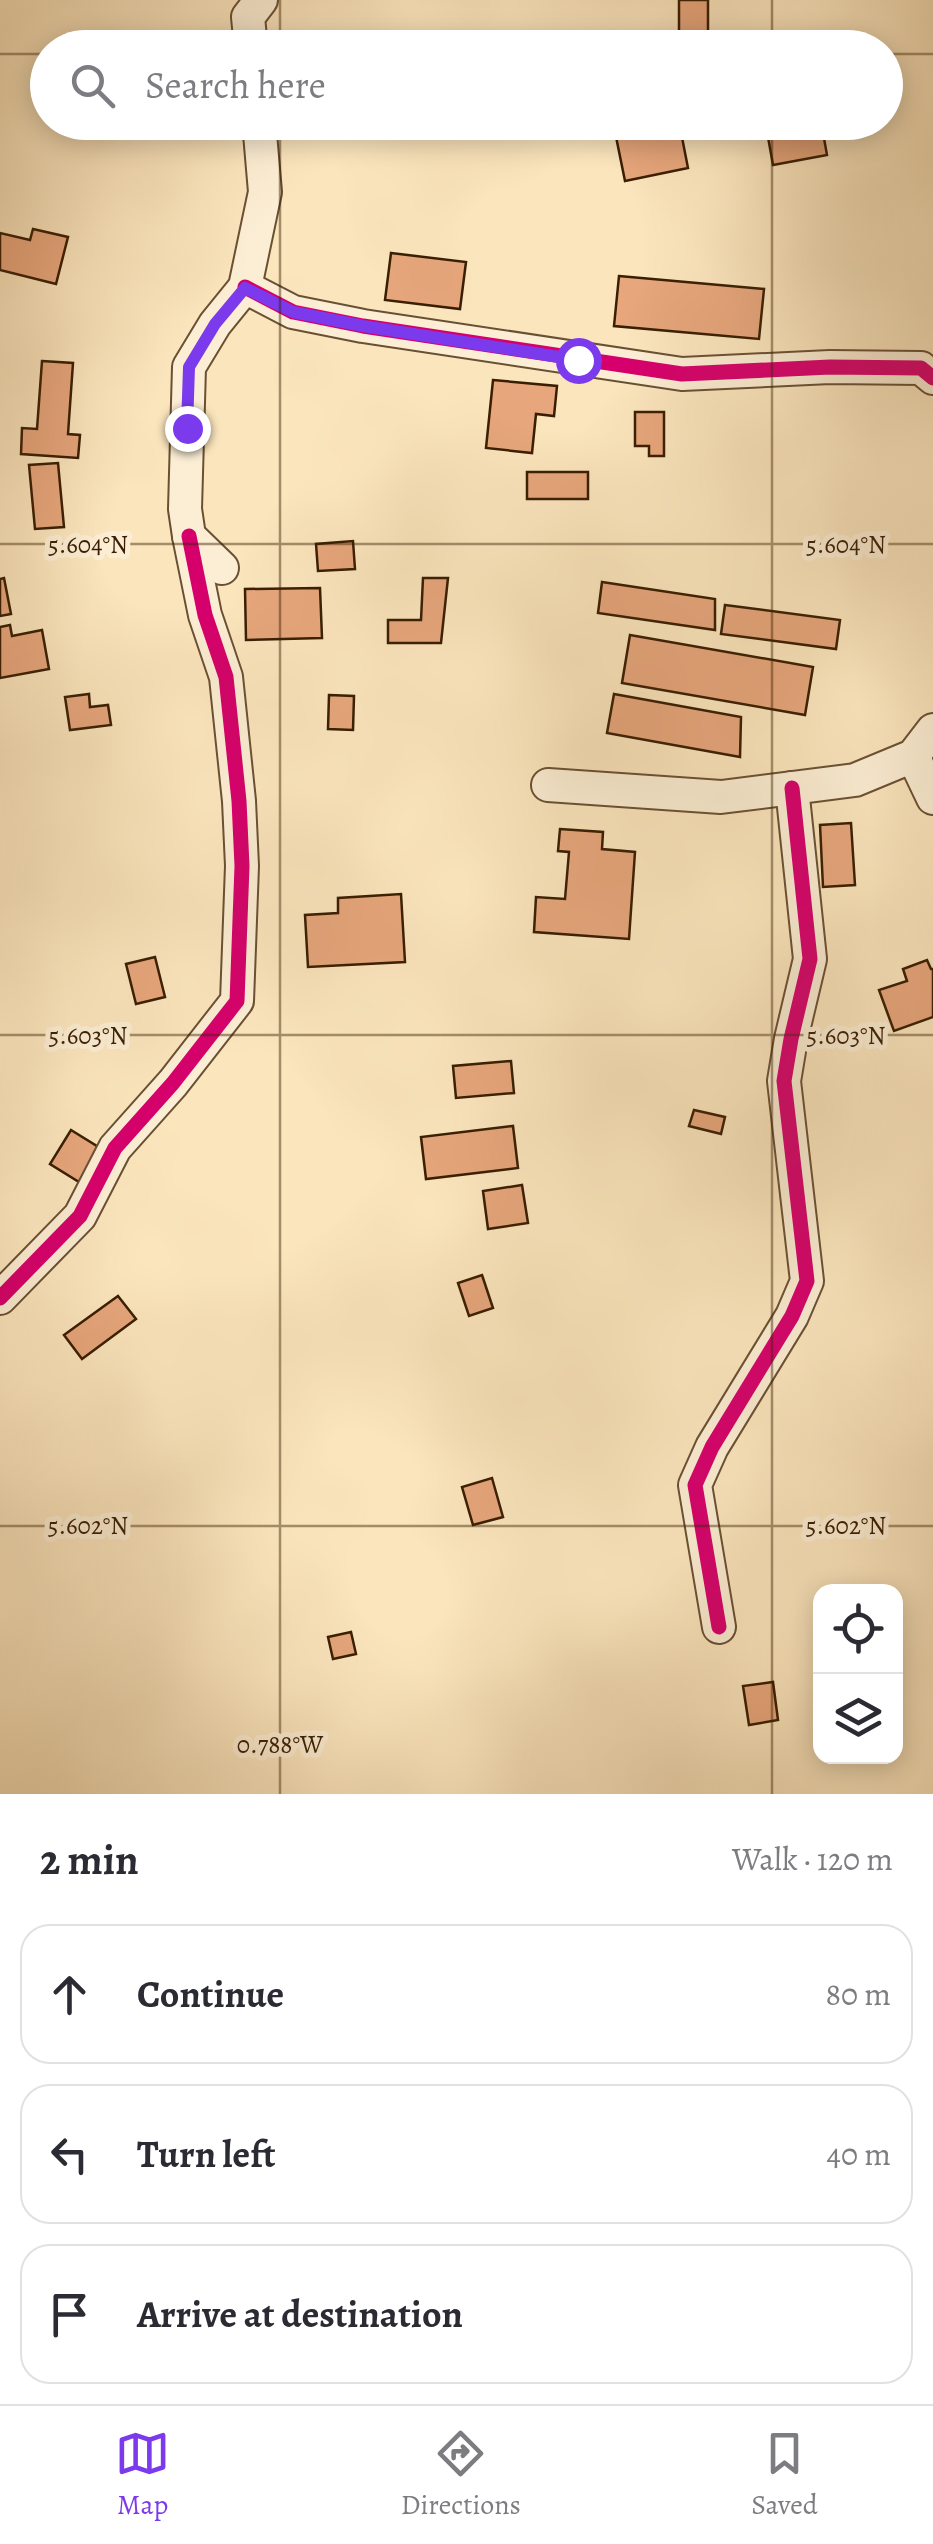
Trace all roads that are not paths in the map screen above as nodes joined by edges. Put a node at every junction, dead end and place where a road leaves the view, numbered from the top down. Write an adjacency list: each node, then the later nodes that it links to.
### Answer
1 (260, 0): 2 (street)
2 (249, 30)
3 (261, 140): 4 (street)
4 (245, 288): 5 (street); 6 (street)
5 (933, 378)
6 (189, 536): 7 (street); 12 (street)
7 (222, 568)
8 (923, 744): 10 (street); 11 (street)
9 (548, 785): 10 (street)
10 (792, 788): 13 (street)
11 (933, 798)
12 (0, 1298)
13 (719, 1627)

